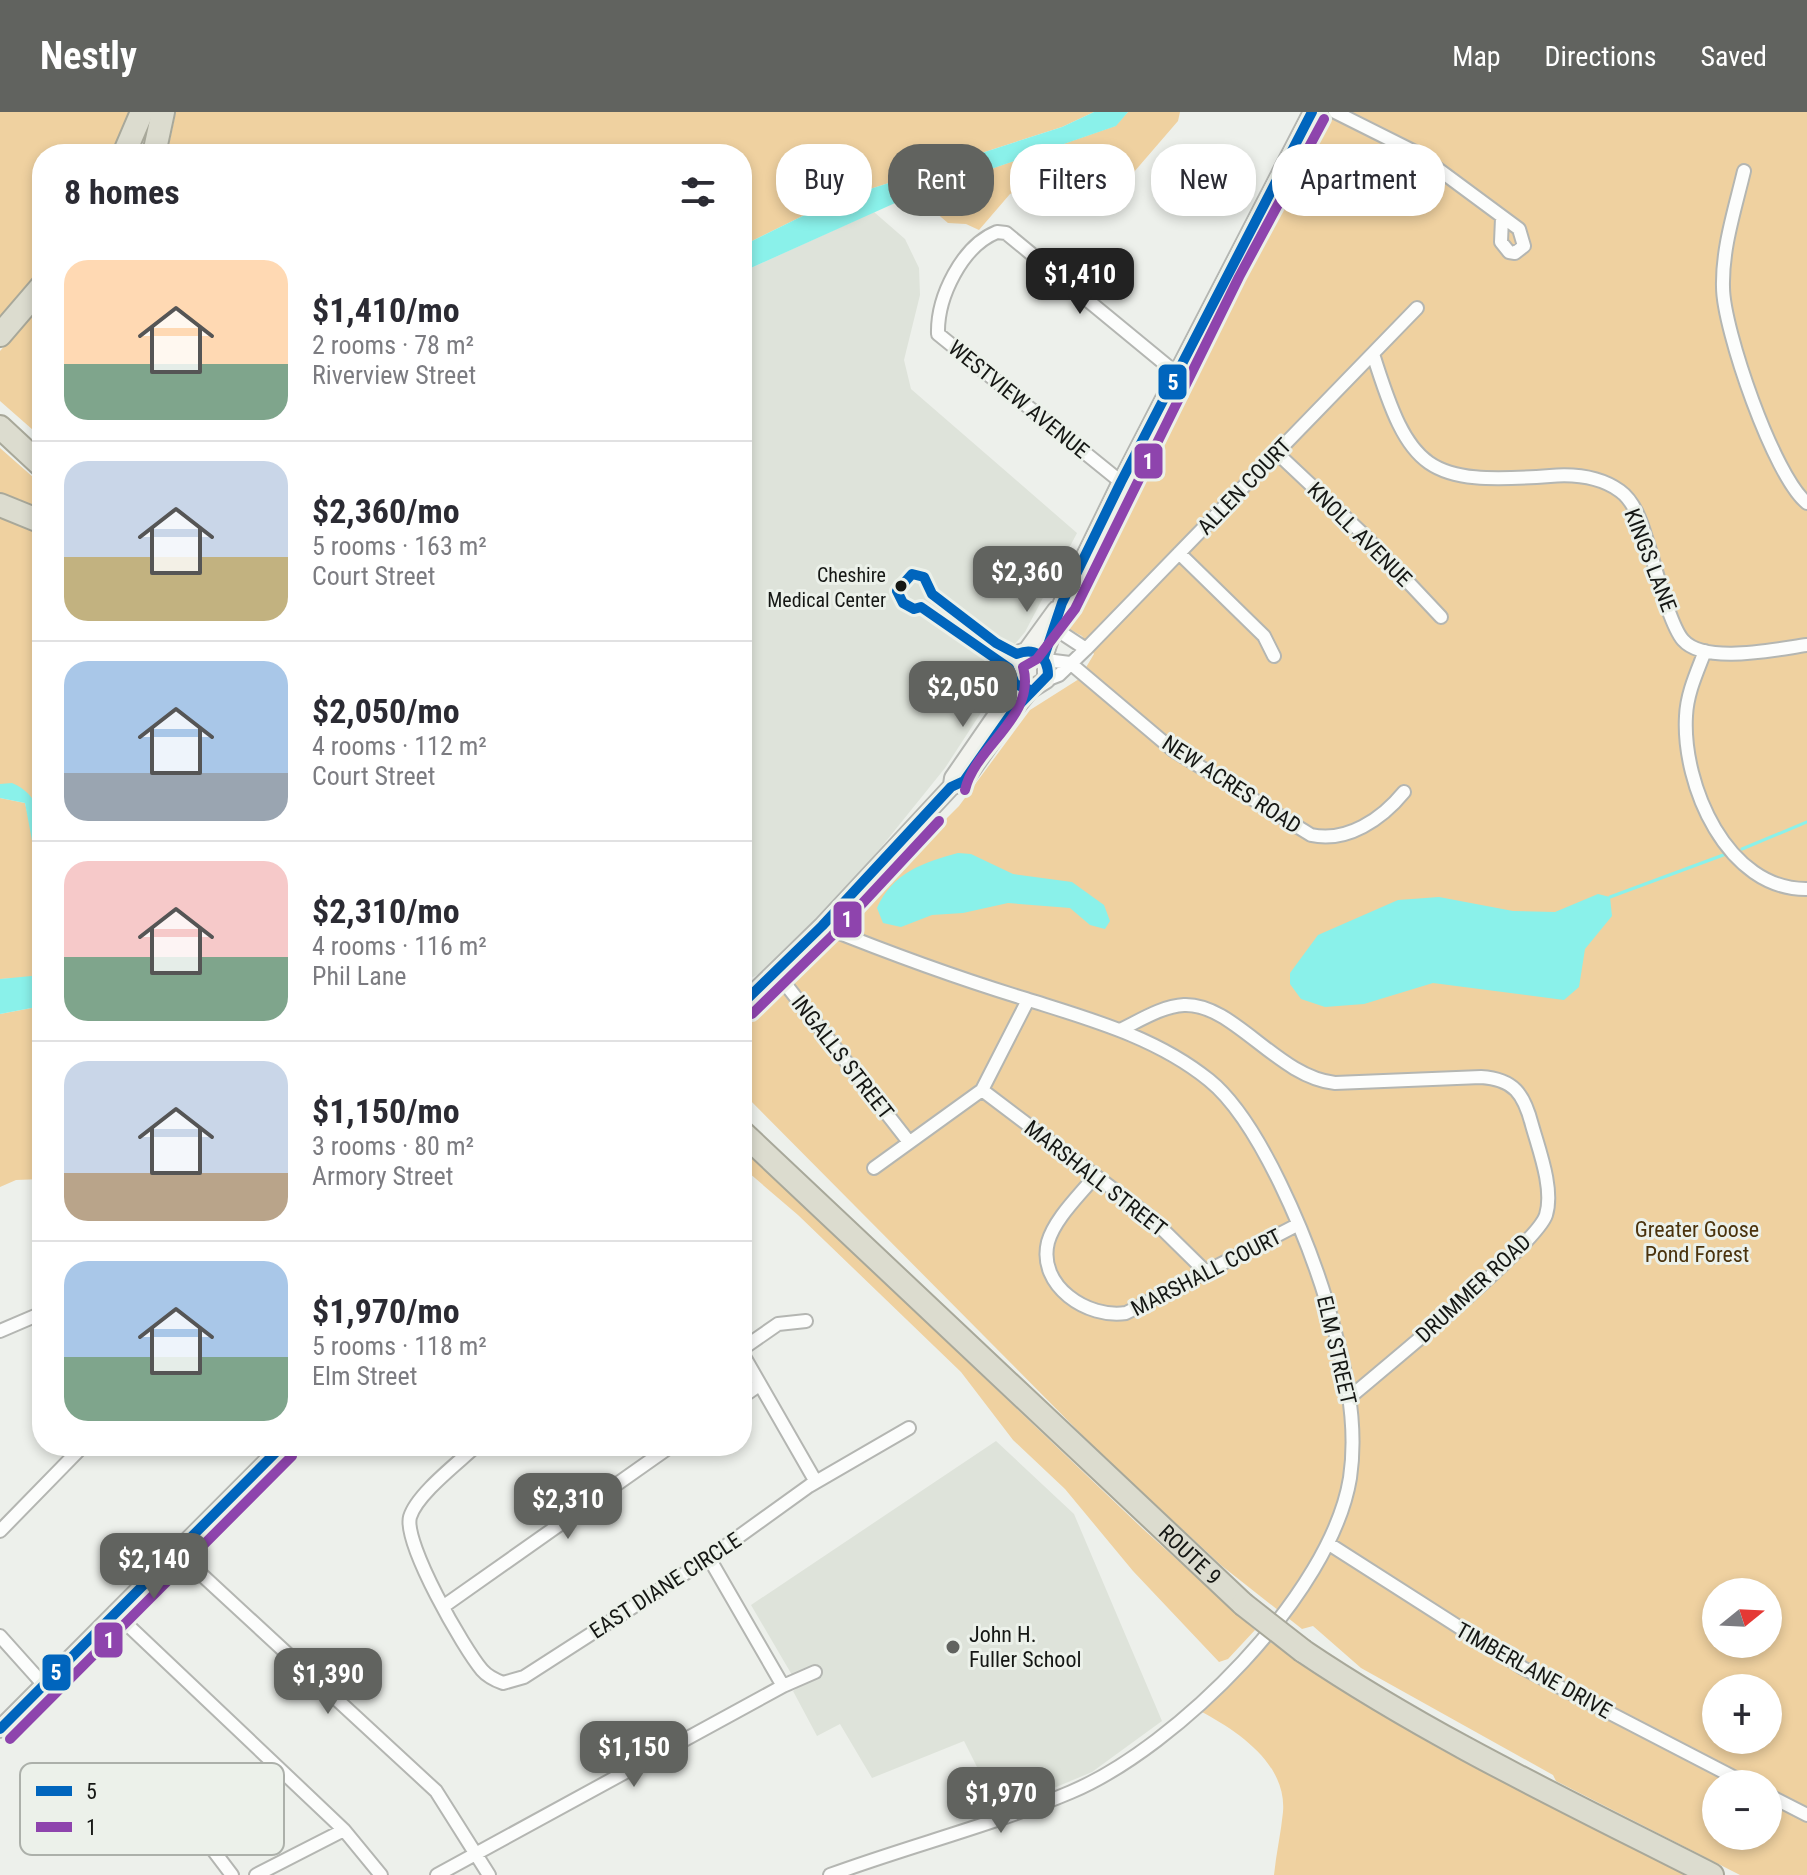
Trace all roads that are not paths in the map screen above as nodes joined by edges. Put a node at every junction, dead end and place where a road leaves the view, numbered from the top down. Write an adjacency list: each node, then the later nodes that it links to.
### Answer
1 (142, 112): 5 (highway)
2 (163, 112): 6 (highway)
3 (1312, 112): 13 (main road)
4 (1335, 112): 8 (street)
5 (128, 144)
6 (156, 144)
7 (1744, 171): 18 (street)
8 (1502, 218)
9 (32, 298): 11 (highway)
10 (1417, 308): 12 (street, ALLEN COURT)
11 (0, 335)
12 (1373, 354): 15 (street, ALLEN COURT); 28 (street, KINGS LANE)
13 (1176, 373): 17 (main road); 17 (street, WESTVIEW AVENUE)
14 (0, 427): 16 (highway)
15 (1277, 453): 21 (street, ALLEN COURT); 23 (street, KNOLL AVENUE)
16 (32, 457)
17 (1121, 482): 22 (main road)
18 (1807, 503)
19 (0, 505): 20 (highway)
20 (32, 518)
21 (1179, 553): 26 (street, ALLEN COURT); 29 (street)
22 (1062, 603): 24 (main road); 27 (main road)
23 (1441, 617)
24 (1054, 628): 26 (street); 30 (main road)
25 (1807, 645): 28 (street)
26 (1086, 649): 31 (street, ALLEN COURT)
27 (1027, 650): 30 (main road); 33 (main road)
28 (1705, 651): 37 (street)
29 (1274, 656)
30 (1045, 659): 31 (street); 32 (main road)
31 (1070, 663): 32 (street, ALLEN COURT); 36 (street, NEW ACRES ROAD)
32 (1046, 680): 34 (main road)
33 (1013, 683): 34 (main road); 35 (main road)
34 (1030, 690): 35 (main road)
35 (951, 787): 38 (main road)
36 (1404, 792)
37 (1807, 889)
38 (822, 926): 39 (main road); 41 (street, ELM STREET)
39 (776, 972): 40 (main road); 45 (street, INGALLS STREET)
40 (752, 995)
41 (1028, 1000): 42 (street, ELM STREET); 43 (street)
42 (1120, 1030): 48 (street, ELM STREET); 57 (street, DRUMMER ROAD)
43 (982, 1090): 45 (street); 47 (street, MARSHALL STREET)
44 (752, 1141): 89 (highway, ROUTE 9, bridge)
45 (909, 1142): 46 (street)
46 (874, 1168)
47 (1095, 1176): 49 (street, MARSHALL STREET); 49 (street, MARSHALL COURT)
48 (1297, 1225): 49 (street, MARSHALL COURT); 57 (street, ELM STREET)
49 (1206, 1272)
50 (32, 1317): 52 (street)
51 (806, 1321): 53 (street)
52 (0, 1331)
53 (752, 1344)
54 (752, 1371): 55 (street)
55 (759, 1385): 56 (street); 63 (street)
56 (752, 1390)
57 (1350, 1397): 65 (street, ELM STREET)
58 (909, 1428): 63 (street, EAST DIANE CIRCLE)
59 (73, 1456): 64 (street)
60 (272, 1456): 66 (main road)
61 (466, 1456): 68 (street)
62 (654, 1456): 68 (street)
63 (816, 1482): 67 (street, EAST DIANE CIRCLE)
64 (0, 1531)
65 (1329, 1544): 76 (street, TIMBERLANE DRIVE); 88 (street, ELM STREET)
66 (176, 1551): 69 (main road); 81 (street)
67 (709, 1558): 68 (street, EAST DIANE CIRCLE); 73 (street)
68 (444, 1606)
69 (114, 1612): 72 (main road); 75 (street)
70 (0, 1636): 72 (street)
71 (815, 1672): 73 (street)
72 (43, 1684): 74 (main road)
73 (783, 1686): 81 (street)
74 (0, 1729)
75 (273, 1763)
76 (1720, 1770)
77 (284, 1773): 80 (street)
78 (1782, 1802): 79 (street)
79 (1807, 1815)
80 (344, 1830): 84 (street); 85 (street)
81 (476, 1853): 86 (street); 87 (street)
82 (217, 1855): 83 (street)
83 (232, 1875)
84 (256, 1875)
85 (381, 1875)
86 (437, 1875)
87 (489, 1875)
88 (830, 1875)
89 (1712, 1875)

